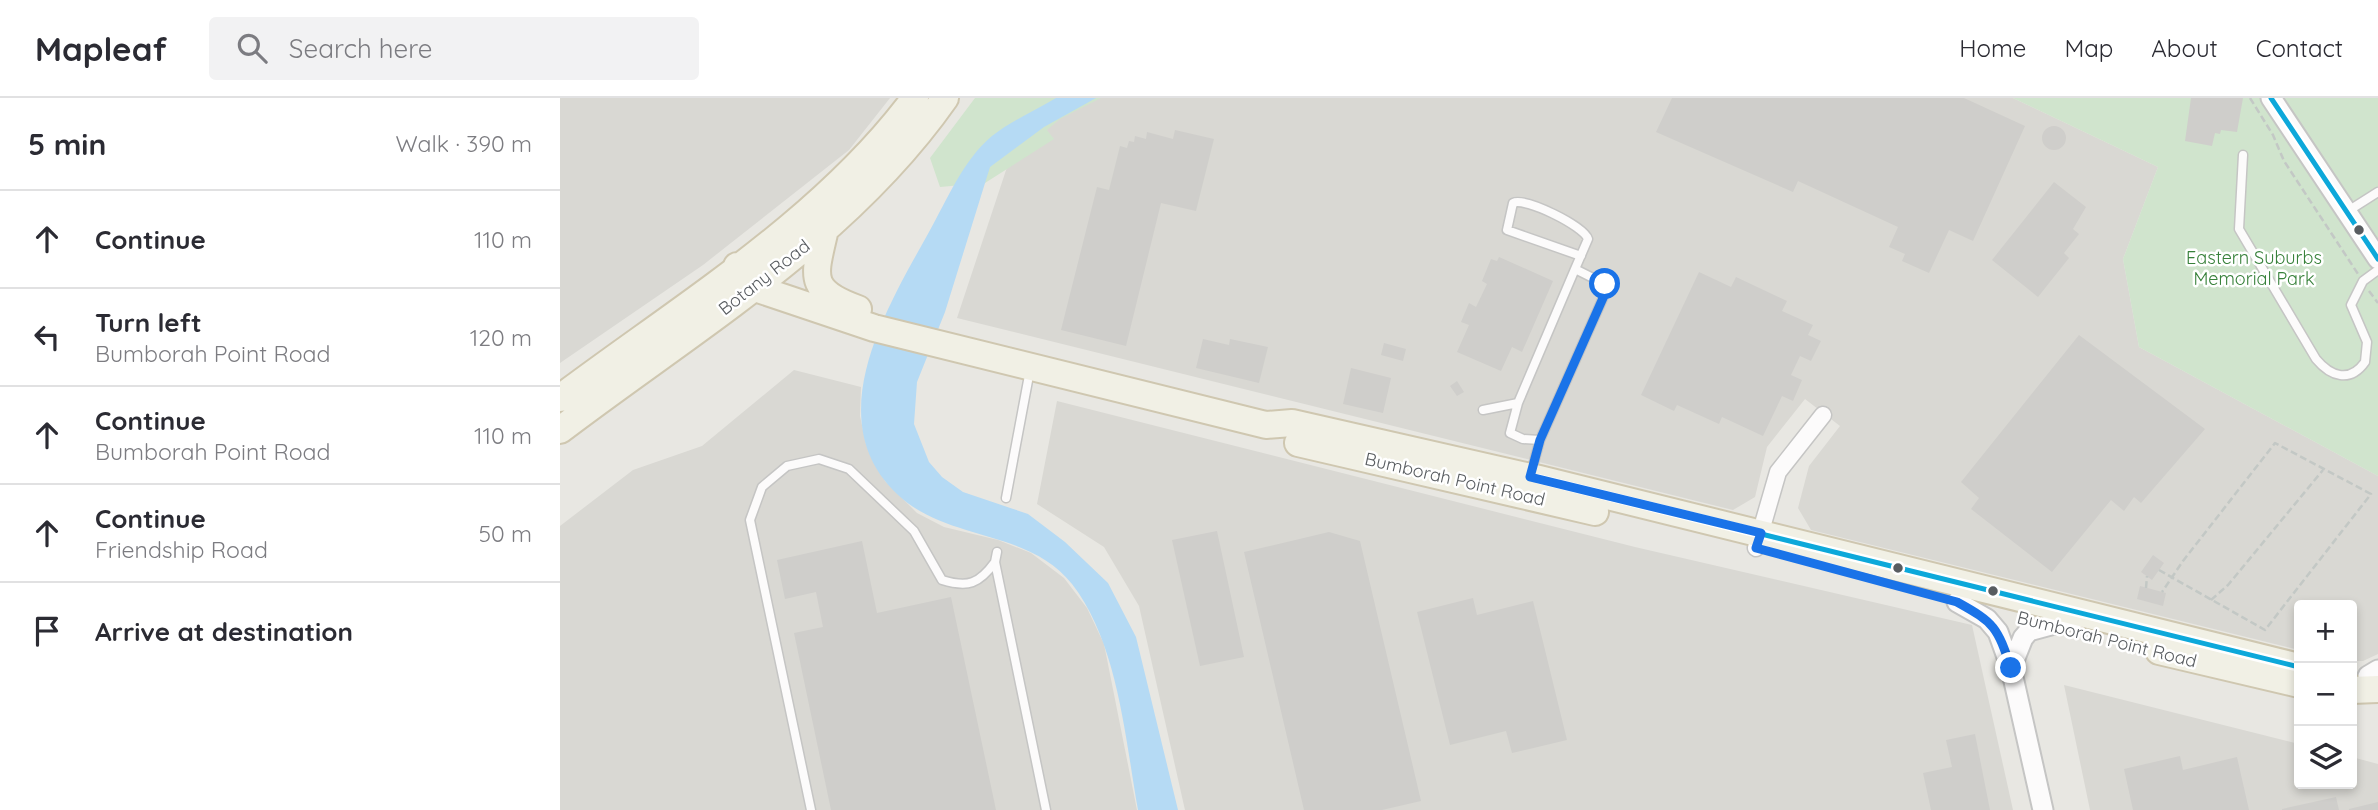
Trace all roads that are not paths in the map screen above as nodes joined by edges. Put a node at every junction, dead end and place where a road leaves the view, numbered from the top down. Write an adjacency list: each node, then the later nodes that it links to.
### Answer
1 (915, 98): 12 (main road, Botany Road)
2 (945, 98): 7 (main road, Botany Road)
3 (2271, 98): 6 (street)
4 (2243, 155): 11 (lane)
5 (2378, 192): 6 (lane)
6 (2346, 212): 9 (street)
7 (825, 229): 12 (main road, Botany Road); 13 (main road, Bumborah Point Road)
8 (1581, 256): 8 (lane); 10 (lane)
9 (2378, 259)
10 (1575, 270): 16 (lane); 20 (lane)
11 (2378, 270)
12 (744, 277): 13 (main road, Bumborah Point Road); 15 (main road, Botany Road); 19 (main road, Botany Road)
13 (878, 323): 14 (main road, Bumborah Point Road)
14 (1030, 368): 21 (main road, Bumborah Point Road); 23 (lane)
15 (560, 398)
16 (1518, 403): 17 (lane); 20 (lane)
17 (1483, 410)
18 (1823, 415): 24 (street)
19 (560, 429)
20 (1540, 440): 22 (lane)
21 (1471, 473): 22 (main road, Bumborah Point Road); 24 (main road, Bumborah Point Road)
22 (1530, 477): 24 (main road, Bumborah Point Road)
23 (1006, 498)
24 (1759, 541): 25 (main road, Bumborah Point Road); 26 (main road, Bumborah Point Road)
25 (1957, 602): 27 (main road, Bumborah Point Road); 29 (street)
26 (2084, 616): 27 (street); 28 (main road, Bumborah Point Road)
27 (2048, 624): 29 (street); 30 (main road, Bumborah Point Road)
28 (2294, 666)
29 (2011, 668): 33 (street)
30 (2294, 683)
31 (811, 810): 32 (lane)
32 (1046, 810)
33 (2043, 810)

